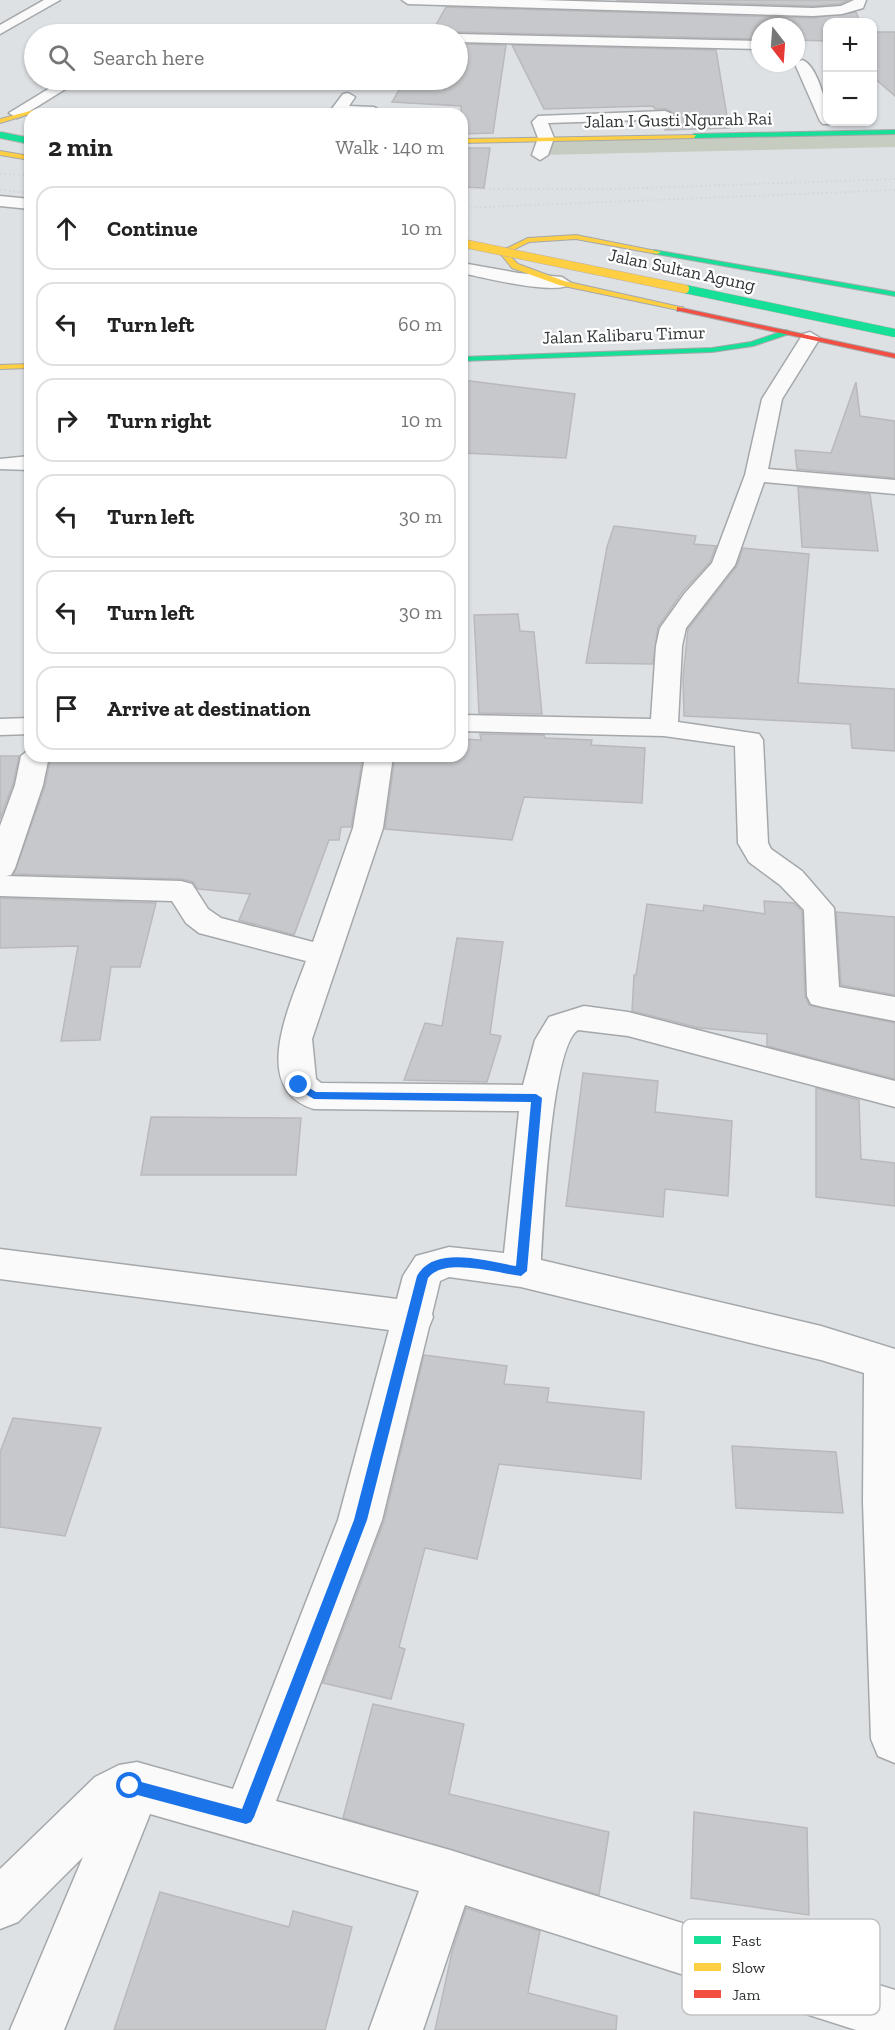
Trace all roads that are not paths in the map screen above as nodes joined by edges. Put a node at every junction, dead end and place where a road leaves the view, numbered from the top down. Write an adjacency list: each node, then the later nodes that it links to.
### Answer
1 (54, 0): 6 (street)
2 (408, 0): 4 (street)
3 (860, 0): 4 (street)
4 (565, 2): 10 (street)
5 (10, 6): 6 (street)
6 (41, 7): 7 (street)
7 (0, 30)
8 (468, 39): 10 (street)
9 (751, 45): 10 (street)
10 (563, 50): 11 (street)
11 (751, 54)
12 (801, 72): 20 (street)
13 (56, 90): 15 (street)
14 (348, 97): 16 (street)
15 (25, 108)
16 (340, 108)
17 (24, 109): 18 (street)
18 (17, 113): 19 (main road); 21 (main road); 23 (main road)
19 (24, 113)
20 (823, 113)
21 (0, 115)
22 (665, 116): 32 (street)
23 (0, 122): 25 (main road)
24 (830, 126): 26 (main road, Jalan I Gusti Ngurah Rai); 32 (main road, Jalan I Gusti Ngurah Rai)
25 (24, 128)
26 (895, 132)
27 (0, 135): 28 (main road, bridge)
28 (24, 138)
29 (24, 140): 31 (main road)
30 (468, 142): 32 (main road, Jalan I Gusti Ngurah Rai)
31 (0, 145)
32 (538, 151): 34 (main road, Jalan I Gusti Ngurah Rai)
33 (0, 153): 35 (main road)
34 (559, 155)
35 (24, 157)
36 (0, 201): 37 (street)
37 (24, 203)
38 (510, 236): 41 (main road, Jalan Sultan Agung)
39 (468, 244): 47 (main road, Jalan Sultan Agung, bridge)
40 (468, 269): 42 (street)
41 (704, 275)
42 (562, 283): 43 (main road); 44 (main road)
43 (895, 294)
44 (729, 319): 45 (main road, Jalan Kalibaru Timur); 46 (main road)
45 (711, 331)
46 (786, 332): 49 (main road); 52 (main road, Jalan Kalibaru Timur)
47 (895, 333)
48 (679, 337): 50 (main road, Jalan Kalibaru Timur)
49 (810, 338): 51 (main road); 59 (street)
50 (468, 347)
51 (895, 356)
52 (468, 359)
53 (24, 366): 54 (main road)
54 (0, 367)
55 (24, 375): 56 (main road)
56 (0, 376)
57 (24, 463): 58 (street)
58 (5, 464)
59 (756, 475): 60 (street); 64 (street)
60 (890, 485)
61 (468, 723): 64 (street)
62 (24, 726): 63 (street)
63 (0, 728)
64 (664, 728): 70 (street)
65 (34, 762): 67 (street)
66 (378, 762): 69 (street)
67 (0, 868)
68 (0, 886): 69 (street)
69 (323, 955): 72 (street)
70 (895, 1009)
71 (895, 1094): 72 (street)
72 (536, 1098): 74 (street)
73 (0, 1264): 75 (street)
74 (521, 1271): 75 (street); 76 (street)
75 (414, 1317): 79 (street)
76 (890, 1365): 77 (street)
77 (895, 1738)
78 (137, 1786): 79 (street); 81 (street); 85 (street)
79 (246, 1817): 80 (street)
80 (450, 1875): 82 (street); 86 (street)
81 (0, 1904)
82 (682, 1949)
83 (880, 2011): 84 (street)
84 (895, 2016)
85 (38, 2030)
86 (396, 2030)

